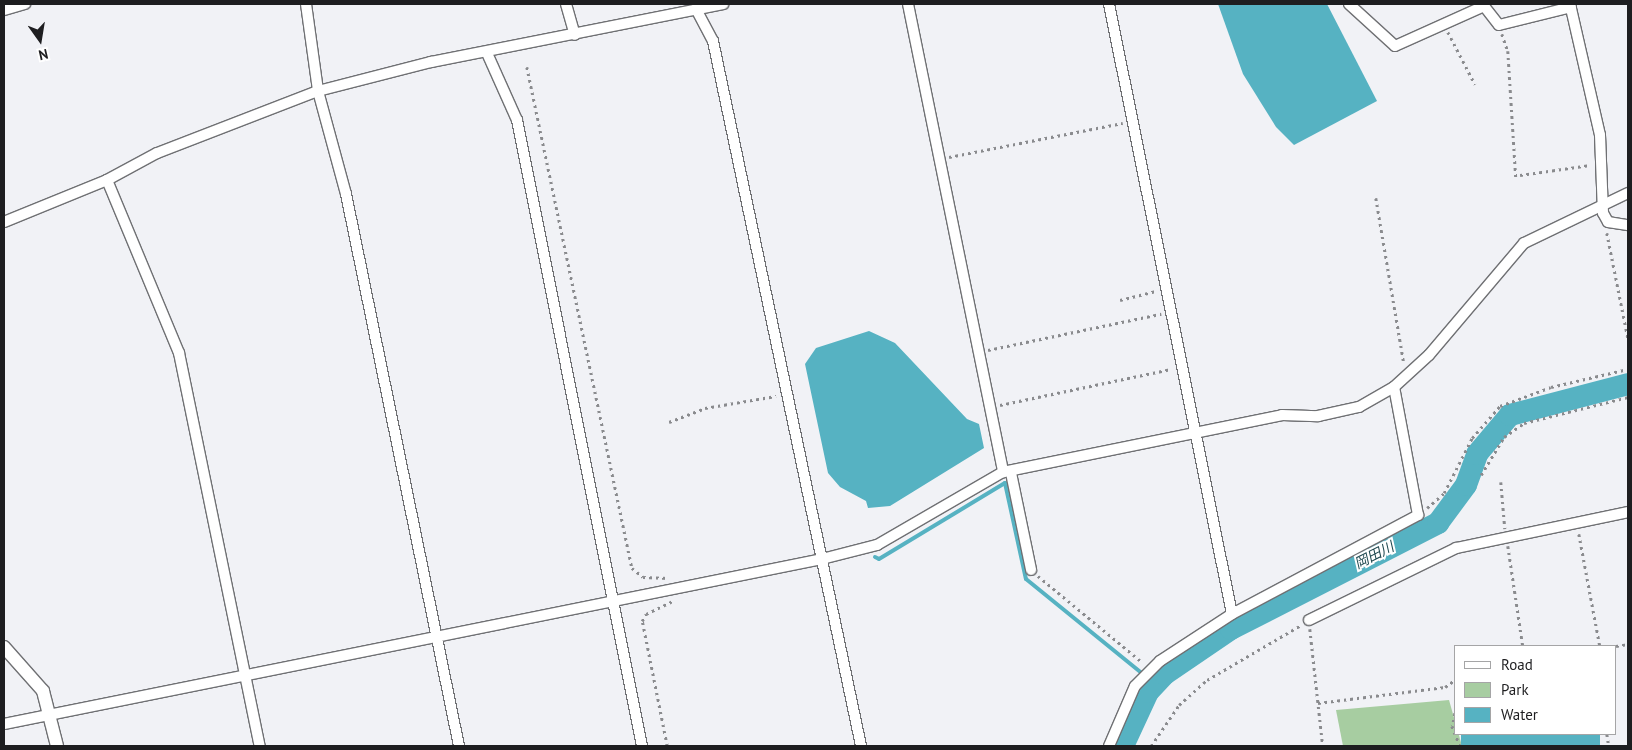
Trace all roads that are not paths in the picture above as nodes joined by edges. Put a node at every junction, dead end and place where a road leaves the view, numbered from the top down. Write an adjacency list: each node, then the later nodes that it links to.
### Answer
1 (25, 4): 10 (street)
2 (306, 4): 13 (street)
3 (566, 4): 11 (street)
4 (722, 4): 9 (street)
5 (908, 4): 21 (street)
6 (1109, 4): 20 (street)
7 (1350, 4): 8 (street)
8 (1571, 6): 16 (street)
9 (696, 9): 11 (street); 23 (street)
10 (4, 10)
11 (575, 35): 12 (street)
12 (487, 53): 13 (street); 25 (street)
13 (318, 92): 14 (street); 28 (street)
14 (107, 180): 17 (street); 30 (street)
15 (1628, 193): 16 (street)
16 (1602, 202): 18 (street); 19 (street)
17 (4, 222)
18 (1628, 225)
19 (1394, 387): 20 (street); 26 (street)
20 (1194, 434): 21 (street); 26 (street)
21 (1007, 472): 23 (street); 24 (street)
22 (1628, 512): 27 (street)
23 (822, 559): 25 (street); 37 (street)
24 (1031, 570)
25 (613, 601): 28 (street); 36 (street)
26 (1232, 614): 38 (street)
27 (1309, 620)
28 (438, 635): 30 (street); 35 (street)
29 (4, 647): 31 (street)
30 (246, 675): 31 (street); 34 (street)
31 (50, 714): 32 (street); 33 (street)
32 (4, 724)
33 (57, 746)
34 (260, 746)
35 (459, 746)
36 (642, 746)
37 (861, 746)
38 (1109, 746)

